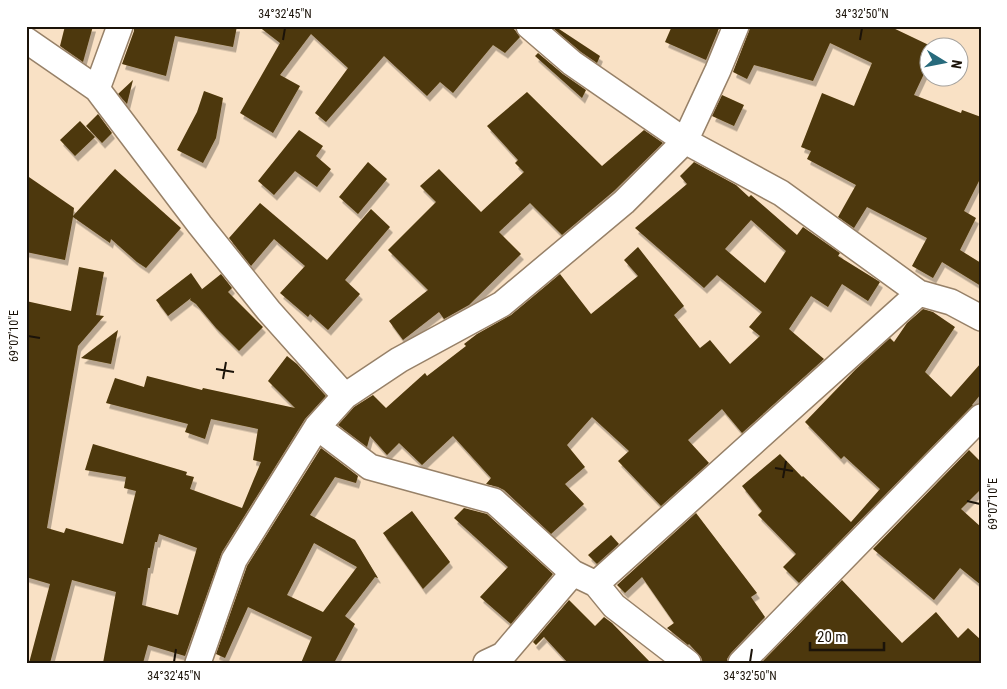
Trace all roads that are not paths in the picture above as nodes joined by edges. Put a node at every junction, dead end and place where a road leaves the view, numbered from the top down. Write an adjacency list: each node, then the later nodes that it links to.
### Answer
1 (120, 26): 5 (street)
2 (530, 26): 6 (street)
3 (736, 26): 6 (street)
4 (26, 40): 5 (street)
5 (97, 89): 9 (street)
6 (684, 141): 7 (street); 9 (street)
7 (919, 294): 8 (street); 13 (street)
8 (981, 318)
9 (345, 396): 11 (street)
10 (981, 417): 17 (street)
11 (317, 426): 12 (street); 14 (street)
12 (573, 573): 13 (street); 15 (street)
13 (596, 584): 16 (street)
14 (198, 663)
15 (486, 663)
16 (688, 663)
17 (741, 663)

